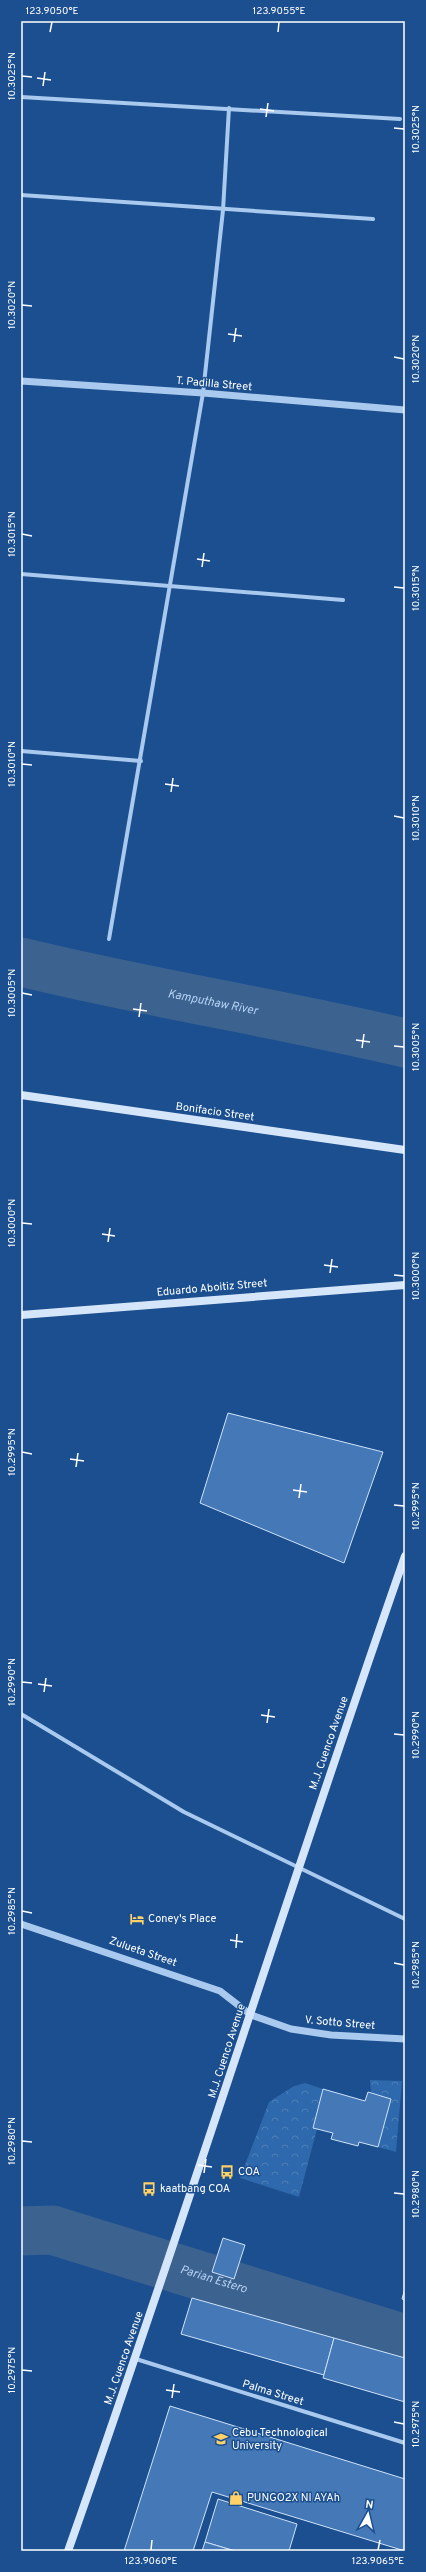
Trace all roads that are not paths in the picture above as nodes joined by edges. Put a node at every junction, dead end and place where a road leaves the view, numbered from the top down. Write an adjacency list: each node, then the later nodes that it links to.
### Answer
1 (21, 97): 2 (street)
2 (229, 108): 3 (street); 5 (street)
3 (400, 119)
4 (21, 195): 5 (street)
5 (224, 210): 6 (street); 8 (street)
6 (373, 219)
7 (21, 381): 8 (street, T. Padilla Street)
8 (203, 393): 9 (street, T. Padilla Street); 11 (street)
9 (405, 410)
10 (21, 574): 11 (street)
11 (169, 587): 12 (street); 14 (street)
12 (343, 600)
13 (21, 751): 14 (street)
14 (141, 761): 15 (street)
15 (109, 940)
16 (21, 1095): 17 (main road, Bonifacio Street)
17 (405, 1150)
18 (405, 1285): 19 (main road, Eduardo Aboitiz Street)
19 (21, 1315)
20 (405, 1556): 22 (main road, M.J. Cuenco Avenue)
21 (21, 1714): 22 (street)
22 (298, 1869): 23 (street); 25 (main road, M.J. Cuenco Avenue)
23 (405, 1919)
24 (21, 1924): 25 (street, Zulueta Street)
25 (251, 2015): 26 (street, V. Sotto Street); 27 (main road, M.J. Cuenco Avenue)
26 (405, 2038)
27 (136, 2359): 28 (street, Palma Street); 29 (main road, M.J. Cuenco Avenue)
28 (405, 2443)
29 (68, 2551)

